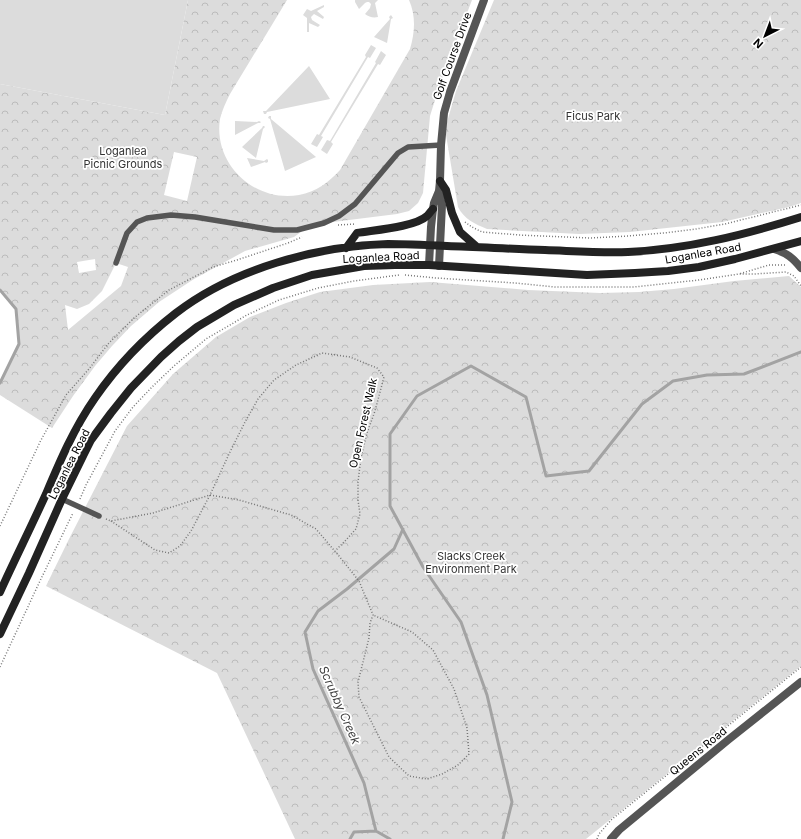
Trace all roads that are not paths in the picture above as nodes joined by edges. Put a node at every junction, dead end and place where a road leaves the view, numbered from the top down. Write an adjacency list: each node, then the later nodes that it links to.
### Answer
1 (484, 0): 2 (street, Golf Course Drive)
2 (441, 145): 3 (street, Golf Course Drive); 13 (lane)
3 (440, 181): 4 (street, Golf Course Drive); 10 (main road)
4 (439, 191): 5 (street, Golf Course Drive); 9 (street, Golf Course Drive)
5 (433, 209): 8 (street, Golf Course Drive); 11 (main road)
6 (801, 217): 10 (main road, Loganlea Road)
7 (801, 240): 12 (main road, Loganlea Road)
8 (430, 245): 9 (main road, Loganlea Road); 11 (main road, Loganlea Road); 14 (street, Golf Course Drive)
9 (440, 246): 10 (main road, Loganlea Road); 15 (street, Golf Course Drive)
10 (477, 247)
11 (346, 248): 19 (main road, Loganlea Road)
12 (774, 249): 15 (main road, Loganlea Road); 16 (street)
13 (116, 263)
14 (429, 265): 15 (main road, Loganlea Road); 17 (main road, Loganlea Road)
15 (439, 266)
16 (801, 268)
17 (62, 499): 18 (lane); 20 (main road, Loganlea Road)
18 (99, 516)
19 (0, 592)
20 (0, 634)
21 (801, 682): 22 (street, Queens Road)
22 (611, 839)

